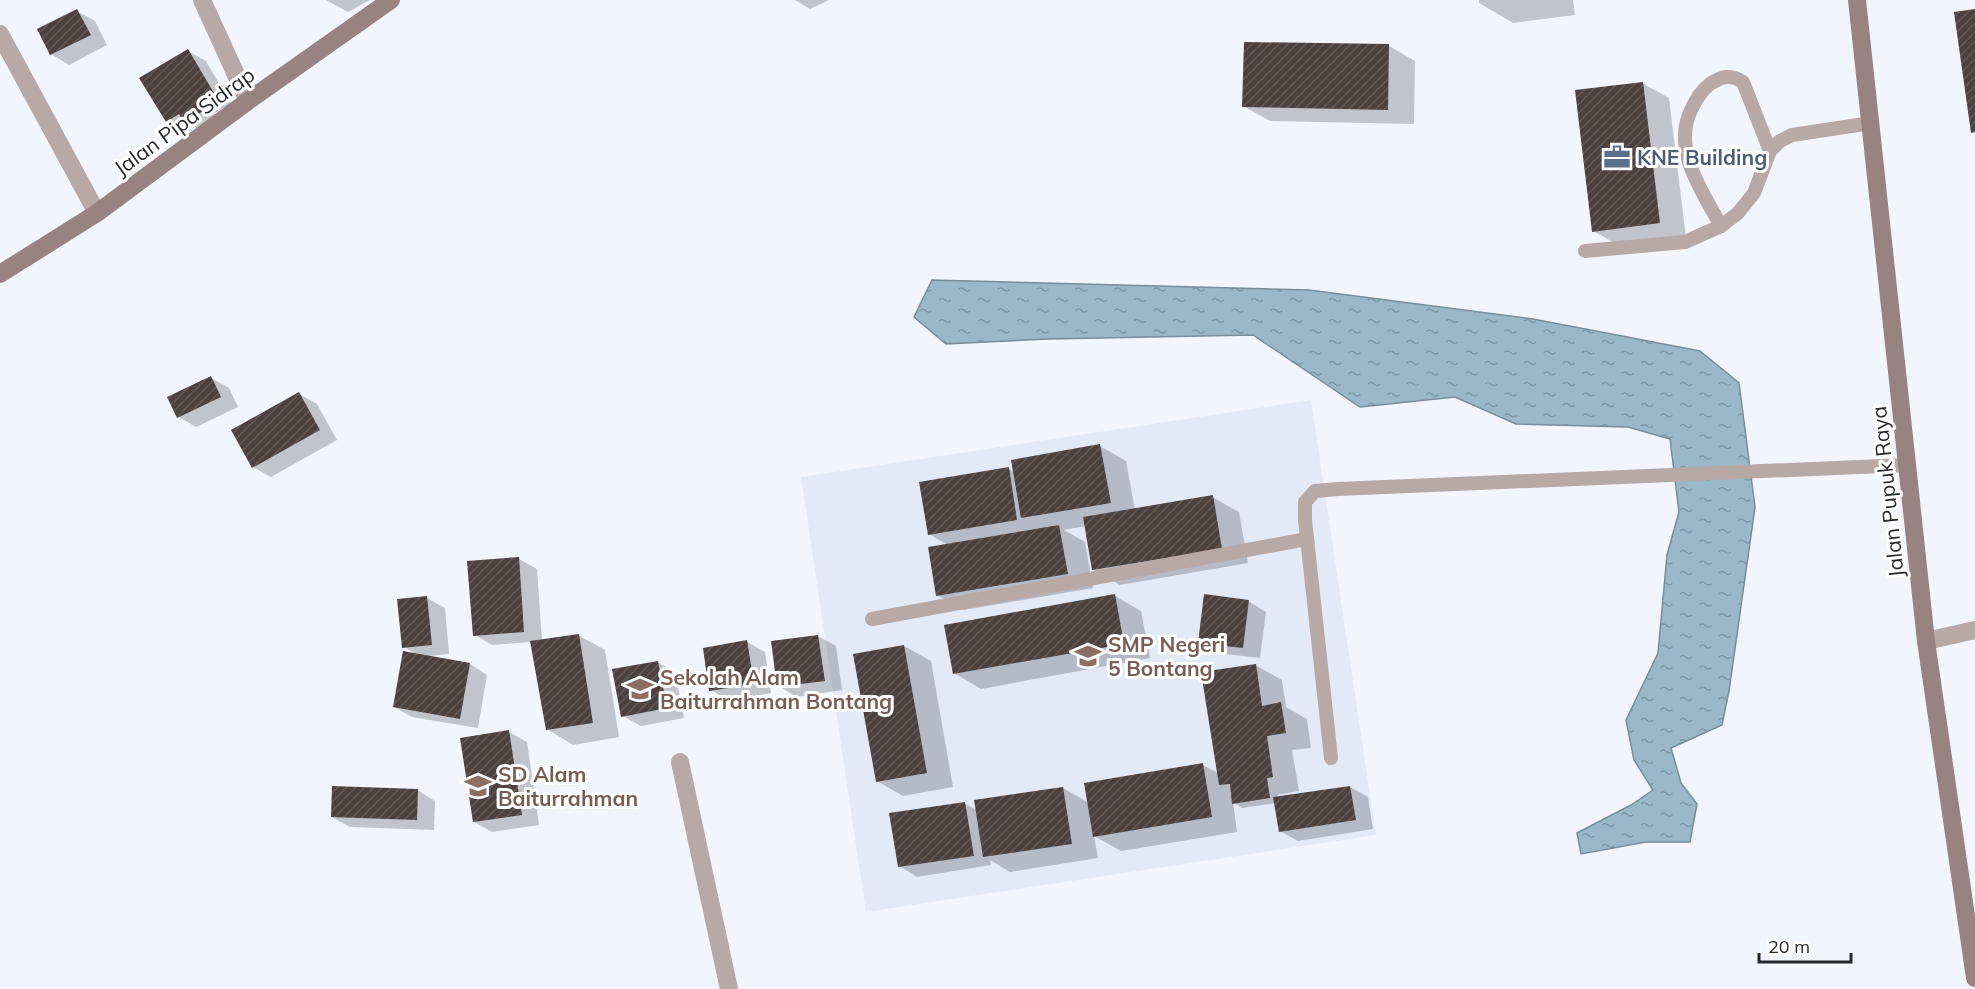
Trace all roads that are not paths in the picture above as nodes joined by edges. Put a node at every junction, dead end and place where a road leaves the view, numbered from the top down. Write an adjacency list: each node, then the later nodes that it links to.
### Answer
1 (202, 0): 5 (street)
2 (391, 0): 5 (street, Jalan Pipa Sidrap)
3 (1857, 0): 6 (street, Jalan Pupuk Raya)
4 (0, 34): 8 (street)
5 (248, 101): 8 (street, Jalan Pipa Sidrap)
6 (1871, 123): 7 (lane); 12 (street, Jalan Pupuk Raya)
7 (1770, 151): 9 (lane); 9 (lane)
8 (97, 213): 11 (street, Jalan Pipa Sidrap)
9 (1721, 226): 10 (lane)
10 (1585, 251)
11 (0, 274)
12 (1906, 465): 13 (lane); 16 (street, Jalan Pupuk Raya)
13 (1307, 538): 14 (lane); 17 (lane)
14 (872, 619)
15 (1975, 630): 16 (street)
16 (1926, 640): 19 (street, Jalan Pupuk Raya)
17 (1331, 758)
18 (680, 762): 20 (street)
19 (1975, 978)
20 (729, 989)

